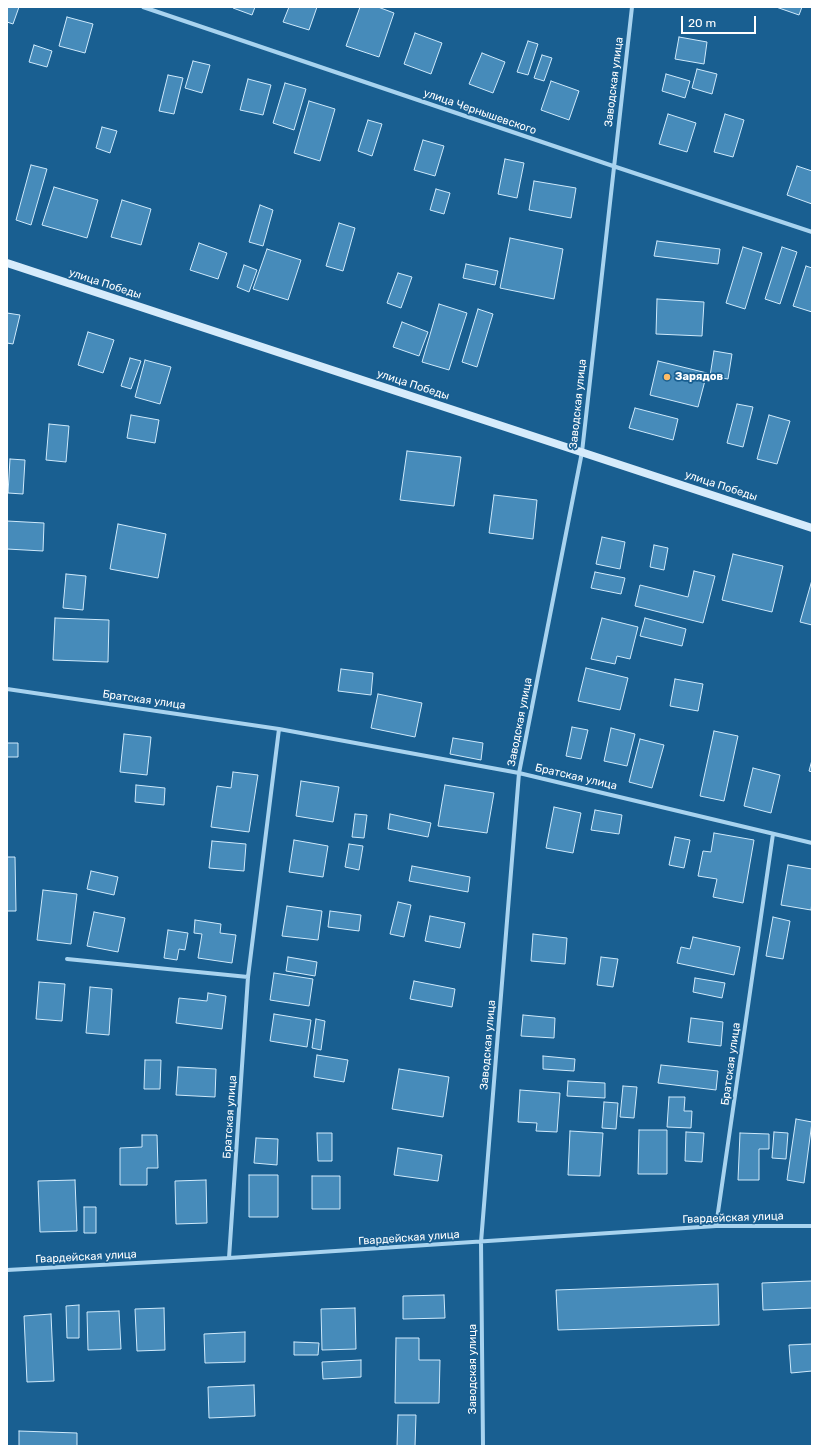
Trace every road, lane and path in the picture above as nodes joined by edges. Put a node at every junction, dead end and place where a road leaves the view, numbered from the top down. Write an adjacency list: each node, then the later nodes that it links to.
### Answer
1 (143, 7): 3 (street, улица Чернышевского)
2 (632, 7): 3 (street, Заводская улица)
3 (613, 166): 4 (street, улица Чернышевского); 6 (street, Заводская улица)
4 (812, 232)
5 (7, 263): 6 (street, улица Победы)
6 (582, 452): 7 (street, улица Победы); 10 (street, Заводская улица)
7 (812, 528)
8 (7, 689): 9 (street, Братская улица)
9 (279, 729): 10 (street, Братская улица); 14 (street, Братская улица)
10 (519, 773): 11 (street, Братская улица); 17 (street, Заводская улица)
11 (773, 834): 12 (street, Братская улица); 15 (street, Братская улица)
12 (812, 843)
13 (67, 960): 14 (street)
14 (248, 977): 18 (street, Братская улица)
15 (716, 1226): 16 (street, Гвардейская улица); 17 (street, Гвардейская улица)
16 (812, 1226)
17 (481, 1242): 18 (street, Гвардейская улица); 20 (street, Заводская улица)
18 (229, 1258): 19 (street, Гвардейская улица)
19 (7, 1270)
20 (483, 1446)

